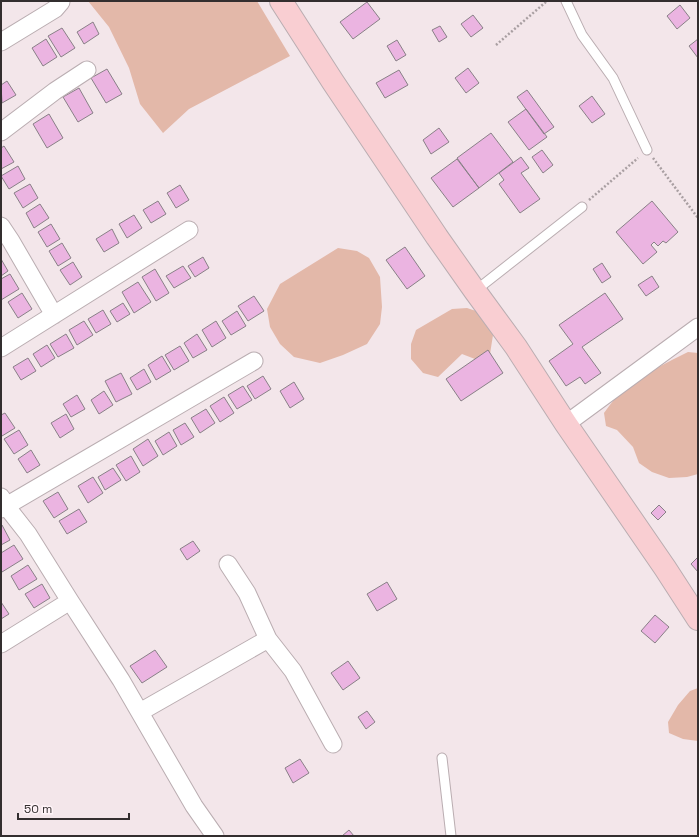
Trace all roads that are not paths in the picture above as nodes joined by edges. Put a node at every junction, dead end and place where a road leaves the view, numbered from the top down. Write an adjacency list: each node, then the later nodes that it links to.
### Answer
1 (60, 1): 4 (street)
2 (280, 1): 11 (street)
3 (566, 1): 7 (lane)
4 (1, 42)
5 (87, 70): 6 (street)
6 (1, 132)
7 (647, 150)
8 (582, 207): 11 (lane)
9 (1, 226): 12 (street)
10 (189, 230): 12 (street)
11 (475, 291): 16 (street)
12 (54, 315): 14 (street)
13 (698, 327): 16 (street)
14 (1, 348)
15 (254, 361): 17 (street)
16 (566, 424): 20 (street)
17 (3, 504): 19 (street)
18 (228, 564): 21 (street)
19 (70, 601): 22 (street); 23 (street)
20 (698, 620)
21 (268, 638): 23 (street); 24 (street)
22 (1, 644)
23 (140, 712): 26 (street)
24 (333, 744)
25 (442, 758): 27 (lane)
26 (214, 836)
27 (451, 836)

